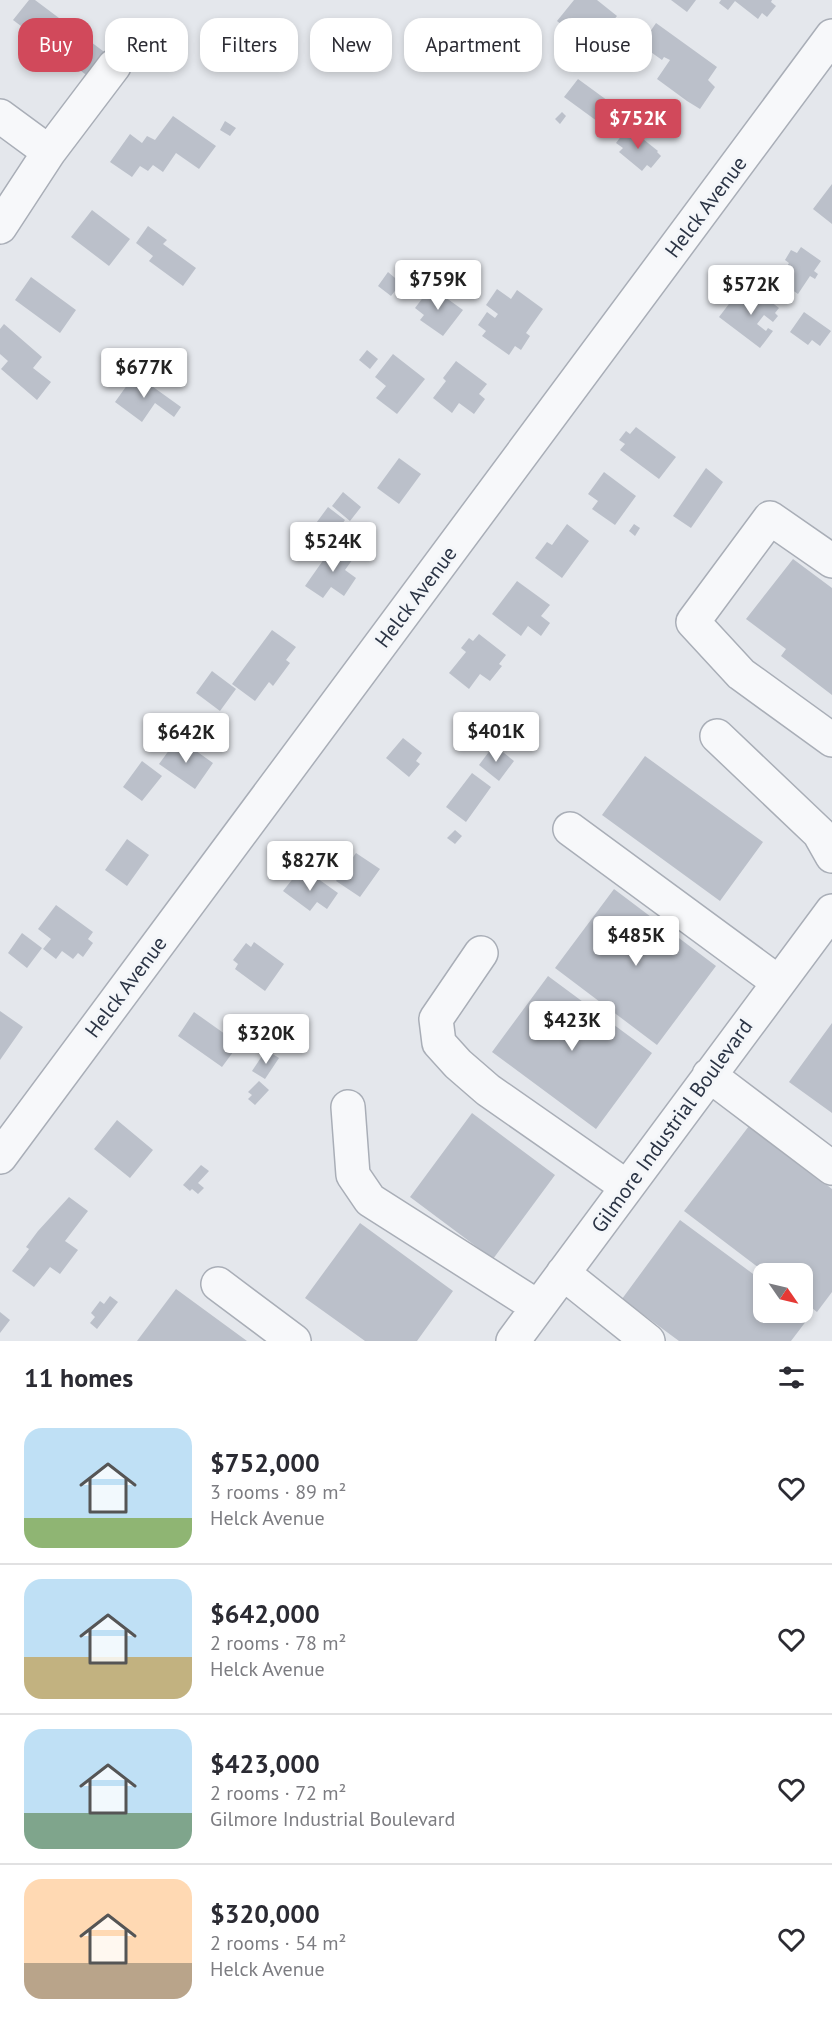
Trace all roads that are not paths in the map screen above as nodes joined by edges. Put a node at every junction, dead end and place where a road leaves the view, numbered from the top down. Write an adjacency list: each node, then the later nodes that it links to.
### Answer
1 (832, 36): 16 (street, Helck Avenue)
2 (109, 72): 4 (street)
3 (0, 116): 4 (street)
4 (49, 152): 5 (street)
5 (0, 228)
6 (832, 561): 8 (street)
7 (717, 736): 10 (street)
8 (832, 741)
9 (570, 829): 13 (street)
10 (832, 856)
11 (832, 911): 13 (street, Gilmore Industrial Boulevard)
12 (481, 953): 18 (street)
13 (778, 982): 14 (street, Gilmore Industrial Boulevard)
14 (709, 1075): 17 (street); 18 (street, Gilmore Industrial Boulevard)
15 (348, 1107): 21 (street)
16 (0, 1157)
17 (832, 1168)
18 (627, 1187): 19 (street, Gilmore Industrial Boulevard)
19 (563, 1273): 21 (street, Gilmore Industrial Boulevard); 23 (street)
20 (218, 1284): 22 (street)
21 (527, 1330)
22 (294, 1341)
23 (648, 1341)

